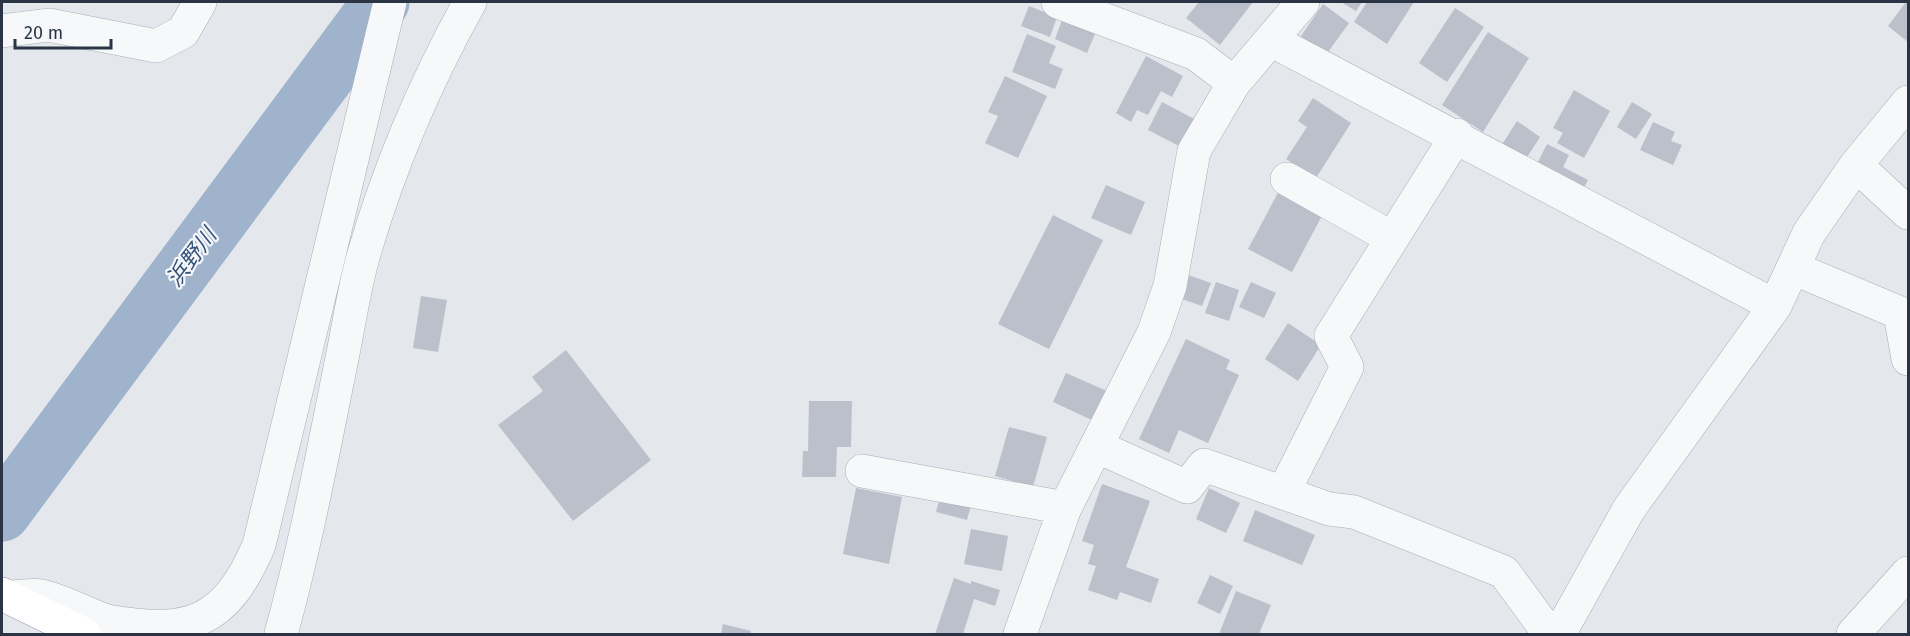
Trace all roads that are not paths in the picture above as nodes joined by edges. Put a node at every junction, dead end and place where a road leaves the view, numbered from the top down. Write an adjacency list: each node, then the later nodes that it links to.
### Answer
1 (200, 2): 6 (street)
2 (390, 2): 23 (street)
3 (470, 2): 25 (street)
4 (1058, 2): 8 (street)
5 (1302, 2): 7 (street)
6 (2, 31)
7 (1271, 40): 8 (street); 10 (street)
8 (1234, 84): 18 (street)
9 (1908, 102): 11 (street)
10 (1457, 135): 14 (street); 16 (street)
11 (1856, 165): 13 (street); 15 (street)
12 (1287, 179): 14 (street)
13 (1908, 213)
14 (1392, 238): 20 (street)
15 (1793, 268): 16 (street); 17 (street)
16 (1775, 306): 28 (street)
17 (1908, 359)
18 (1096, 446): 20 (street); 21 (street)
19 (862, 471): 21 (street)
20 (1283, 493): 27 (street)
21 (1065, 508): 26 (street)
22 (1908, 573): 29 (street)
23 (6, 595): 24 (highway)
24 (84, 634)
25 (281, 634)
26 (1020, 634)
27 (1547, 634)
28 (1559, 634)
29 (1853, 634)

